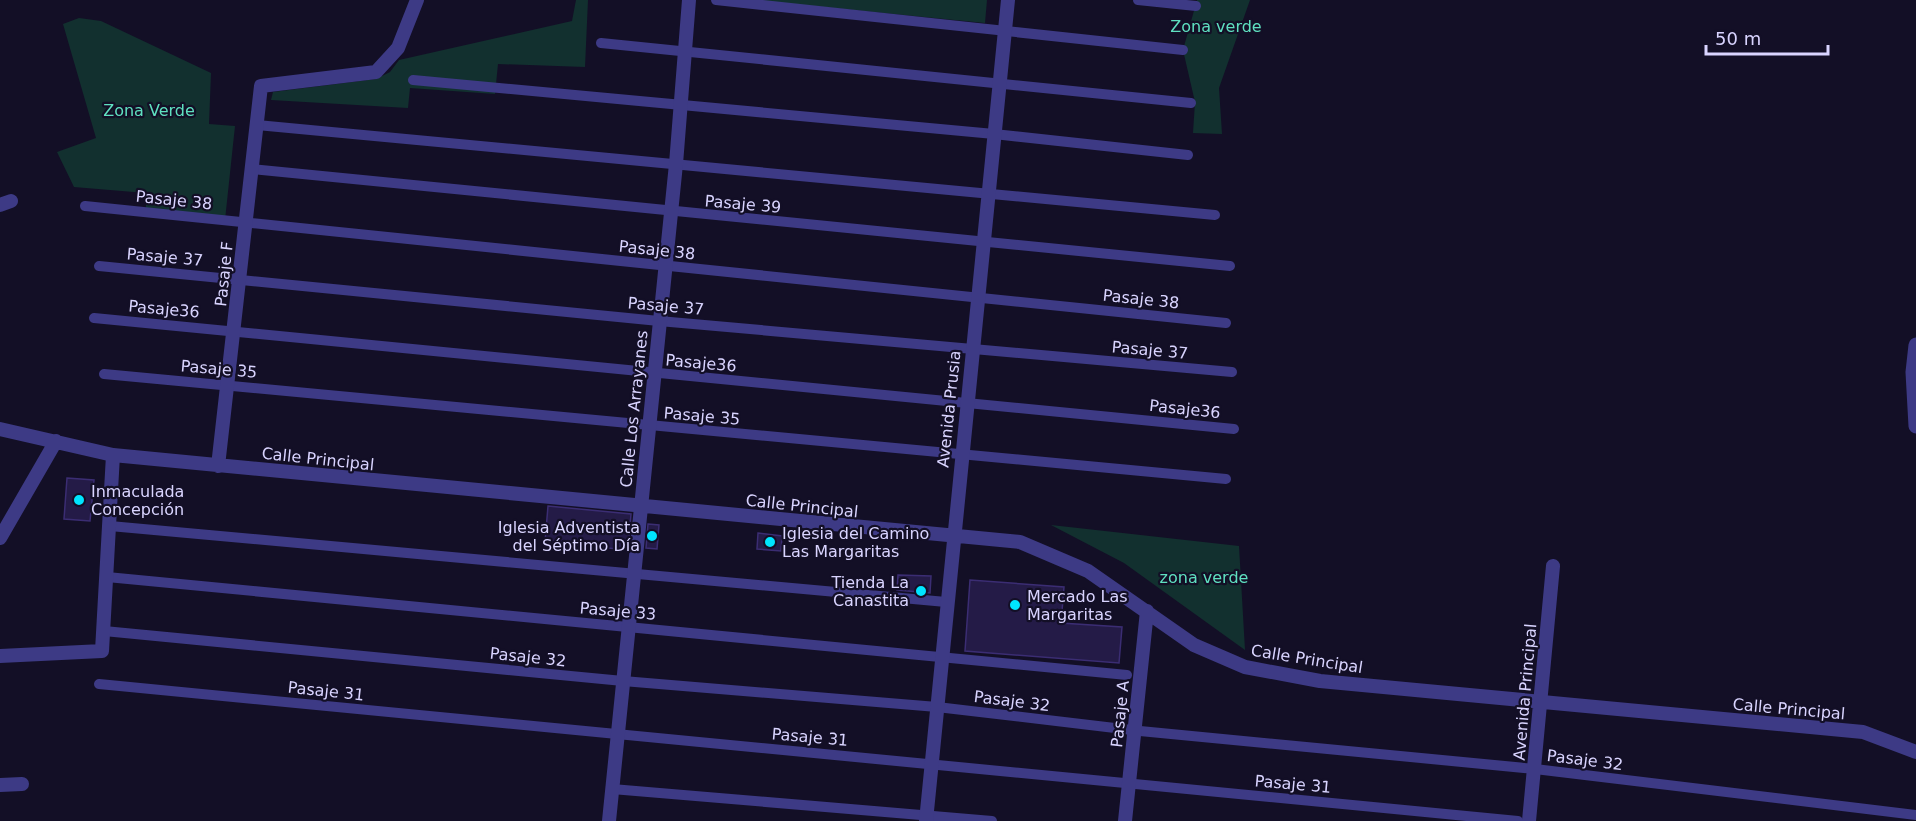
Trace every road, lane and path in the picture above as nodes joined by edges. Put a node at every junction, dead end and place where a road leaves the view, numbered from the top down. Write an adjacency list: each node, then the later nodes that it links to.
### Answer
1 (417, 0): 15 (street, Pasaje F)
2 (689, 0): 10 (street, Calle Los Arrayanes)
3 (716, 0): 7 (street)
4 (1008, 0): 7 (street, Avenida Prusia)
5 (1138, 0): 6 (street)
6 (1196, 6)
7 (1005, 30): 9 (street); 12 (street, Avenida Prusia)
8 (601, 43): 10 (street)
9 (1183, 50)
10 (685, 52): 12 (street); 14 (street, Calle Los Arrayanes)
11 (414, 80): 14 (street)
12 (999, 84): 13 (street); 16 (street, Avenida Prusia)
13 (1191, 103)
14 (681, 105): 16 (street); 18 (street, Calle Los Arrayanes)
15 (256, 125): 18 (street); 19 (street, Pasaje F)
16 (994, 134): 17 (street); 20 (street, Avenida Prusia)
17 (1188, 155)
18 (676, 164): 20 (street); 22 (street, Calle Los Arrayanes)
19 (252, 169): 22 (street, Pasaje 39); 24 (street, Pasaje F)
20 (988, 193): 23 (street); 25 (street, Avenida Prusia)
21 (85, 206): 24 (street, Pasaje 38)
22 (670, 212): 25 (street, Pasaje 39); 27 (street, Calle Los Arrayanes)
23 (1215, 215)
24 (246, 222): 27 (street, Pasaje 38); 29 (street, Pasaje F)
25 (983, 242): 28 (street, Pasaje 39); 30 (street, Avenida Prusia)
26 (99, 266): 29 (street, Pasaje 37)
27 (665, 266): 30 (street, Pasaje 38); 32 (street, Calle Los Arrayanes)
28 (1230, 266)
29 (240, 279): 32 (street, Pasaje 37); 34 (street, Pasaje F)
30 (978, 297): 33 (street, Pasaje 38); 36 (street, Avenida Prusia)
31 (94, 318): 34 (street, Pasaje36)
32 (659, 321): 36 (street, Pasaje 37); 39 (street, Calle Los Arrayanes)
33 (1226, 323)
34 (234, 331): 39 (street, Pasaje36); 40 (street, Pasaje F)
35 (1916, 345): 43 (street)
36 (972, 348): 37 (street, Pasaje 37); 41 (street, Avenida Prusia)
37 (1232, 372)
38 (104, 374): 40 (street, Pasaje 35)
39 (653, 374): 41 (street, Pasaje36); 42 (street, Calle Los Arrayanes)
40 (228, 385): 42 (street, Pasaje 35); 49 (street, Pasaje F)
41 (967, 402): 45 (street, Pasaje36); 47 (street, Avenida Prusia)
42 (648, 426): 47 (street, Pasaje 35); 51 (street, Calle Los Arrayanes)
43 (1916, 426)
44 (0, 429): 46 (street, Calle Principal)
45 (1234, 429)
46 (56, 441): 48 (street, Calle Principal); 53 (street)
47 (962, 454): 50 (street, Pasaje 35); 54 (street, Avenida Prusia)
48 (113, 455): 49 (street, Calle Principal); 52 (street)
49 (219, 466): 51 (street, Calle Principal)
50 (1226, 479)
51 (641, 507): 54 (street, Calle Principal); 56 (street, Calle Los Arrayanes)
52 (110, 526): 56 (street); 57 (street)
53 (0, 537)
54 (952, 537): 58 (street, Avenida Prusia); 59 (street, Calle Principal)
55 (1553, 566): 67 (street, Avenida Principal)
56 (634, 574): 58 (street); 60 (street, Calle Los Arrayanes)
57 (107, 577): 60 (street, Pasaje 33); 61 (street)
58 (946, 602): 63 (street, Avenida Prusia)
59 (1147, 611): 67 (street, Calle Principal); 69 (street, Pasaje A)
60 (629, 627): 63 (street, Pasaje 33); 65 (street, Calle Los Arrayanes)
61 (104, 631): 62 (street); 65 (street, Pasaje 32)
62 (0, 656)
63 (941, 656): 64 (street, Pasaje 33); 68 (street, Avenida Prusia)
64 (1127, 675)
65 (623, 681): 68 (street, Pasaje 32); 70 (street, Calle Los Arrayanes)
66 (99, 684): 70 (street, Pasaje 31)
67 (1542, 703): 71 (street, Calle Principal); 73 (street, Avenida Principal)
68 (937, 707): 69 (street, Pasaje 32); 72 (street, Avenida Prusia)
69 (1134, 730): 73 (street, Pasaje 32); 75 (street, Pasaje A)
70 (618, 735): 72 (street, Pasaje 31); 77 (street, Calle Los Arrayanes)
71 (1916, 752)
72 (931, 763): 75 (street, Pasaje 31); 79 (street, Avenida Prusia)
73 (1535, 769): 78 (street, Pasaje 32); 84 (street, Avenida Principal)
74 (22, 784): 76 (street)
75 (1129, 784): 82 (street, Pasaje A); 83 (street, Pasaje 31)
76 (0, 785)
77 (612, 789): 79 (street); 80 (street, Calle Los Arrayanes)
78 (1916, 815)
79 (926, 817): 81 (street)
80 (609, 821)
81 (992, 821)
82 (1125, 821)
83 (1518, 821)
84 (1529, 821)

